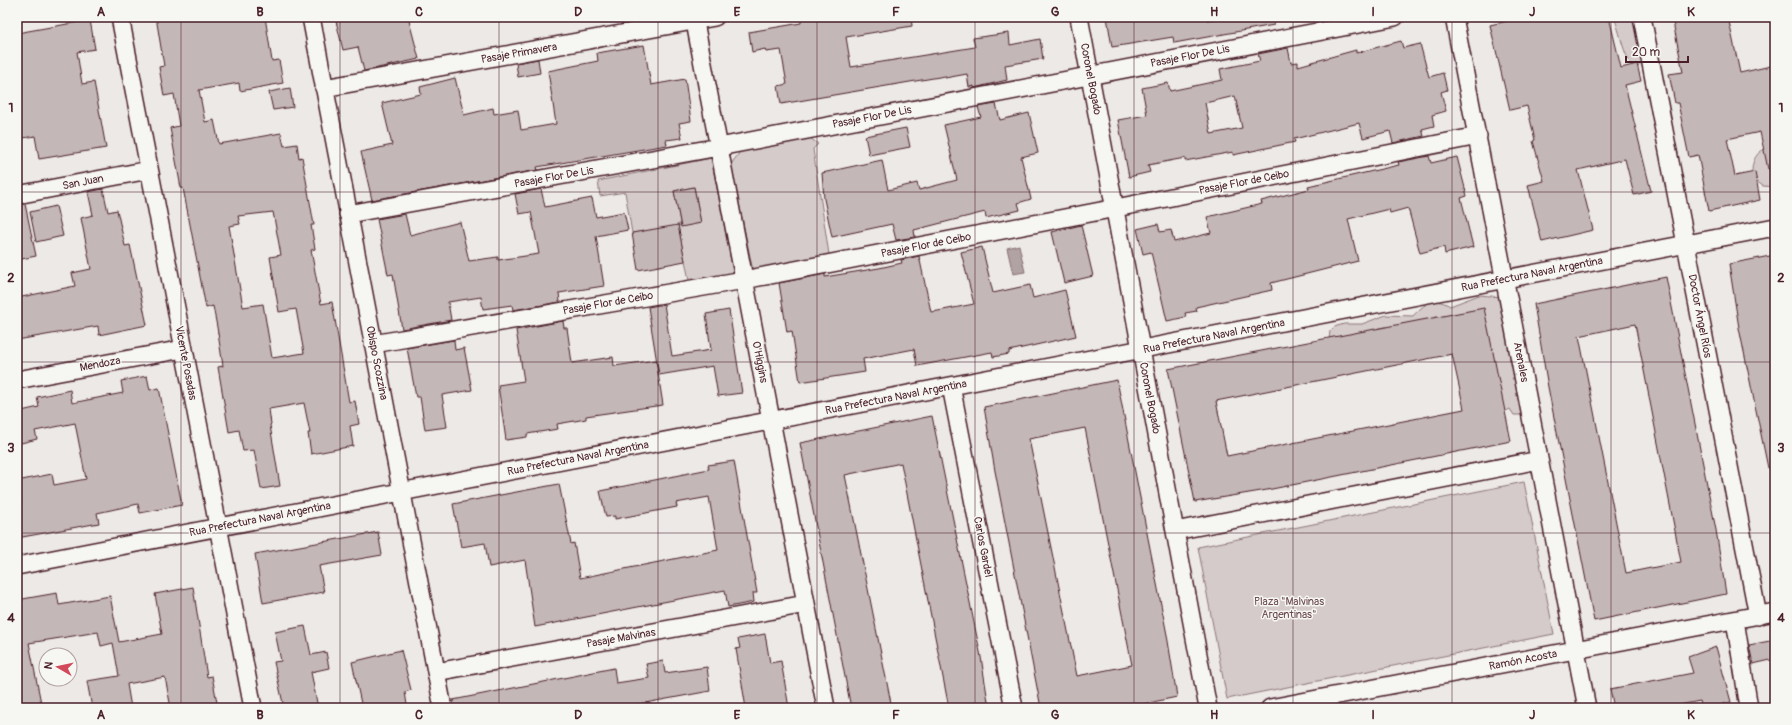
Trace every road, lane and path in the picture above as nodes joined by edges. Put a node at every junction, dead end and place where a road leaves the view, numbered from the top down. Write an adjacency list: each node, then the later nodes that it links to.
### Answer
1 (120, 17): 13 (street, Vicente Posadas)
2 (311, 17): 10 (street, Obispo Scozzina)
3 (714, 17): 8 (street, Pasaje Primavera)
4 (1079, 17): 9 (street, Coronel Bogado)
5 (1395, 17): 9 (street, Pasaje Flor De Lis)
6 (1454, 17): 11 (street, Arenales)
7 (1642, 17): 18 (street, Doctor Ángel Ríos)
8 (694, 19): 10 (street, Pasaje Primavera); 12 (street, O'Higgins)
9 (1090, 76): 12 (street, Pasaje Flor De Lis); 15 (street, Coronel Bogado)
10 (324, 88): 16 (street, Obispo Scozzina)
11 (1478, 136): 15 (street, Pasaje Flor de Ceibo); 20 (street, Arenales)
12 (719, 147): 16 (street, Pasaje Flor De Lis); 19 (street, O'Higgins)
13 (149, 170): 14 (street, San Juan); 22 (street, Vicente Posadas)
14 (17, 195)
15 (1116, 208): 19 (street, Pasaje Flor de Ceibo); 23 (street, Coronel Bogado)
16 (348, 214): 21 (street, Obispo Scozzina)
17 (1775, 227): 18 (street, Rua Prefectura Naval Argentina)
18 (1686, 244): 20 (street, Rua Prefectura Naval Argentina); 34 (street, Doctor Ángel Ríos)
19 (744, 280): 21 (street, Pasaje Flor de Ceibo); 26 (street, O'Higgins)
20 (1505, 280): 23 (street, Rua Prefectura Naval Argentina); 27 (street, Arenales)
21 (373, 344): 28 (street, Obispo Scozzina)
22 (183, 348): 24 (street, Mendoza); 29 (street, Vicente Posadas)
23 (1141, 350): 25 (street, Rua Prefectura Naval Argentina); 30 (street, Coronel Bogado)
24 (17, 380)
25 (952, 386): 26 (street, Rua Prefectura Naval Argentina); 41 (street, Carlos Gardel)
26 (771, 421): 28 (street, Rua Prefectura Naval Argentina); 32 (street, O'Higgins)
27 (1539, 460): 30 (street); 36 (street, Arenales)
28 (401, 492): 29 (street, Rua Prefectura Naval Argentina); 37 (street, Obispo Scozzina)
29 (218, 527): 31 (street, Rua Prefectura Naval Argentina); 38 (street, Vicente Posadas)
30 (1175, 532): 42 (street, Coronel Bogado)
31 (17, 566)
32 (806, 604): 37 (street, Pasaje Malvinas); 40 (street, O'Higgins)
33 (1775, 612): 34 (street, Ramón Acosta)
34 (1758, 616): 35 (street, Ramón Acosta)
35 (1735, 620): 36 (street, Ramón Acosta); 45 (street)
36 (1576, 650): 43 (street, Ramón Acosta); 44 (street, Arenales)
37 (436, 672): 39 (street, Obispo Scozzina)
38 (253, 708)
39 (443, 708)
40 (826, 708)
41 (1014, 708)
42 (1208, 708)
43 (1270, 708)
44 (1587, 708)
45 (1748, 708)

